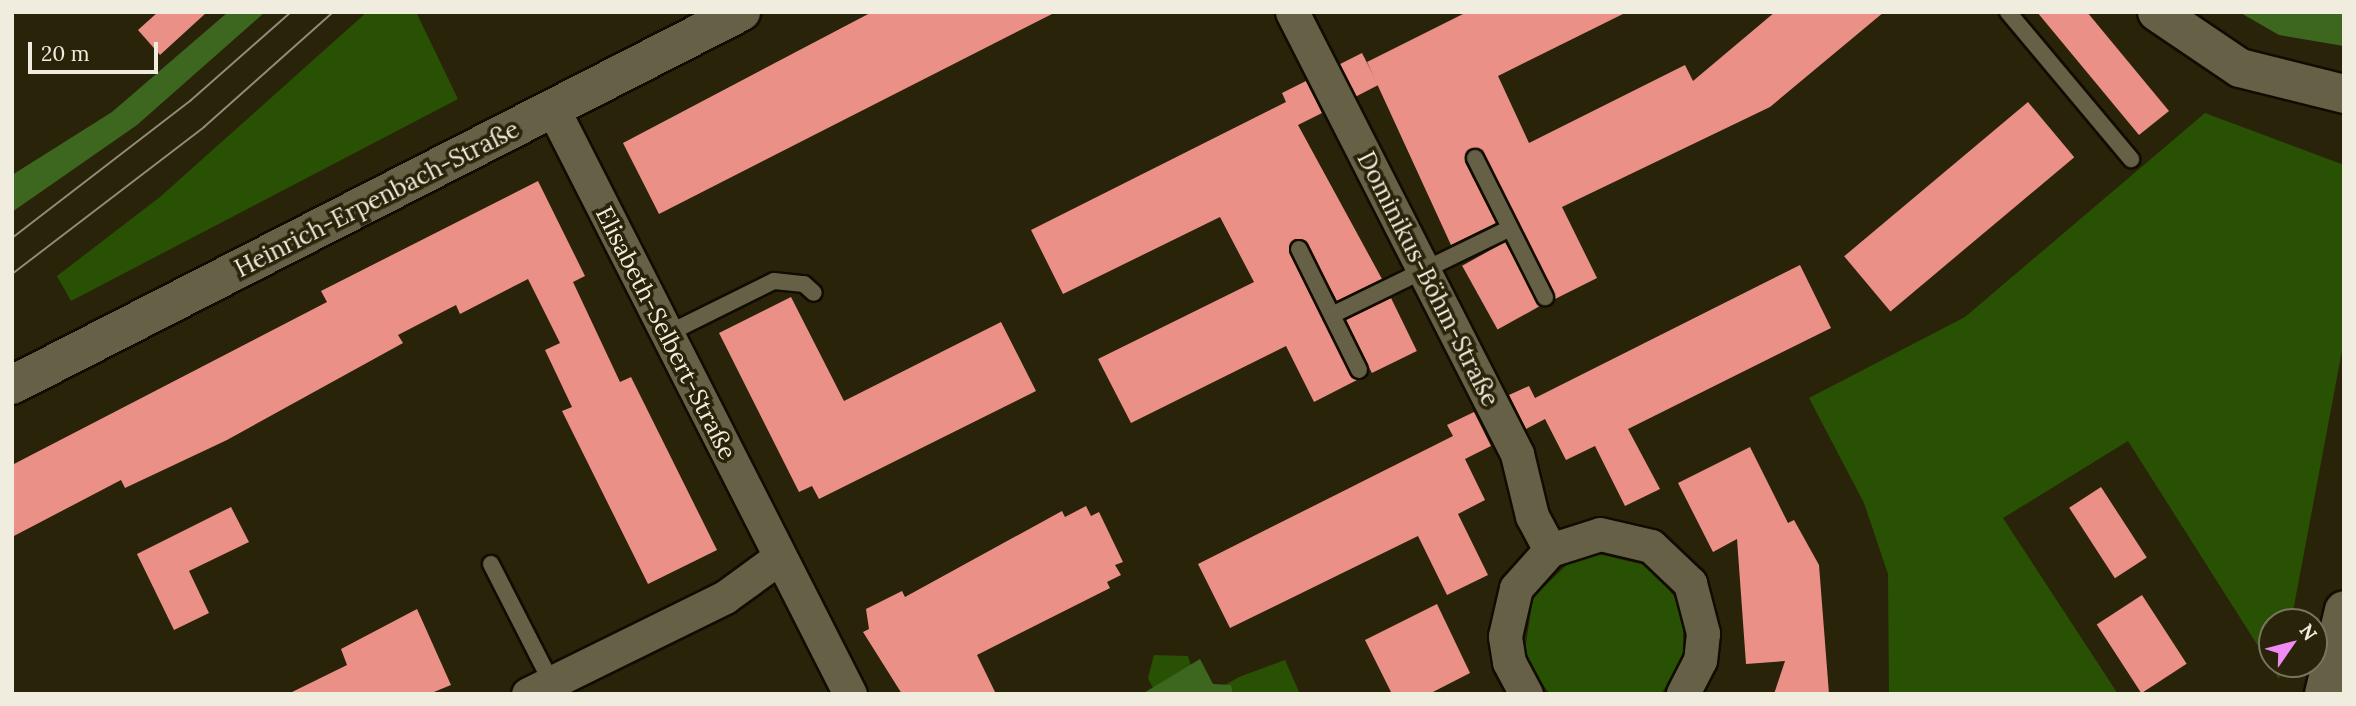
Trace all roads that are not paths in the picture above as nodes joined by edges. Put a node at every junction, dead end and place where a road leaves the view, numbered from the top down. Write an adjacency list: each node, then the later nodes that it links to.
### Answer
1 (741, 12): 6 (street, Heinrich-Erpenbach-Straße)
2 (1292, 12): 11 (street, Dominikus-Böhm-Straße)
3 (2008, 12): 8 (lane)
4 (2157, 12): 5 (street)
5 (2344, 94)
6 (553, 110): 15 (street, Elisabeth-Selbert-Straße); 17 (street, Heinrich-Erpenbach-Straße)
7 (1475, 158): 9 (lane)
8 (2131, 159)
9 (1510, 228): 11 (lane); 13 (lane)
10 (1298, 249): 14 (lane)
11 (1421, 271): 14 (lane); 18 (street, Dominikus-Böhm-Straße)
12 (814, 293): 15 (lane)
13 (1545, 297)
14 (1332, 316): 16 (lane)
15 (667, 334): 19 (street, Elisabeth-Selbert-Straße)
16 (1359, 370)
17 (12, 385)
18 (1550, 550): 24 (street); 25 (street)
19 (780, 557): 22 (street); 23 (street, Elisabeth-Selbert-Straße)
20 (491, 564): 22 (lane)
21 (2344, 610): 26 (street)
22 (539, 688)
23 (850, 694)
24 (1526, 694)
25 (1683, 694)
26 (2324, 694)

